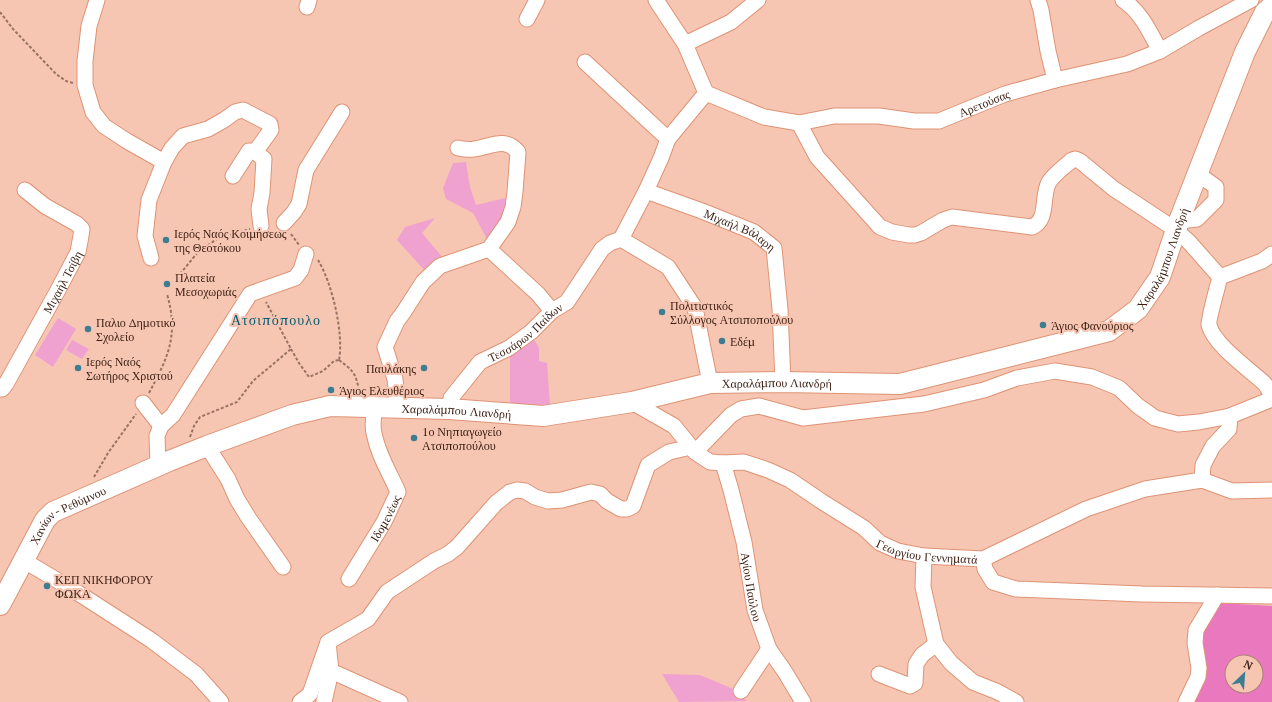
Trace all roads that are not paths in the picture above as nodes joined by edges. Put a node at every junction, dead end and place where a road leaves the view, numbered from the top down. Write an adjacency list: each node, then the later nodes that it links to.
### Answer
1 (97, 0): 20 (street)
2 (537, 0): 9 (street)
3 (656, 0): 10 (street)
4 (758, 0): 10 (street)
5 (1038, 0): 13 (street)
6 (1123, 0): 11 (street)
7 (1251, 0): 11 (street, Αρετούσας)
8 (1272, 6): 21 (main road, Χαραλάμπου Λιανδρή)
9 (528, 19)
10 (685, 44): 14 (street)
11 (1160, 51): 13 (street, Αρετούσας)
12 (585, 62): 17 (street)
13 (1054, 80): 16 (street, Αρετούσας)
14 (706, 92): 16 (street, Αρετούσας); 17 (street)
15 (342, 112): 25 (street)
16 (799, 123): 27 (street)
17 (668, 139): 24 (street)
18 (458, 148): 29 (street)
19 (255, 152): 20 (street); 22 (street); 26 (street)
20 (164, 162): 32 (street)
21 (1198, 174): 27 (main road, Χαραλάμπου Λιανδρή); 27 (street)
22 (233, 176)
23 (25, 190): 35 (street, Μιχαήλ Τσίβη)
24 (646, 191): 28 (street); 36 (street, Μιχαήλ Βάλαρη)
25 (284, 223)
26 (261, 226)
27 (1178, 226): 33 (street); 36 (main road, Χαραλάμπου Λιανδρή)
28 (621, 239): 34 (street, Τεσσάρων Παίδων); 37 (street)
29 (489, 249): 34 (street); 44 (street)
30 (306, 254): 47 (street)
31 (1272, 254): 33 (street)
32 (151, 258)
33 (1220, 277): 39 (street)
34 (552, 311): 45 (street, Τεσσάρων Παίδων)
35 (6, 370): 38 (street, Μιχαήλ Τσίβη)
36 (783, 382): 37 (main road, Χαραλάμπου Λιανδρή)
37 (710, 383): 41 (main road, Χαραλάμπου Λιανδρή)
38 (0, 389)
39 (1272, 396)
40 (1272, 399): 46 (street)
41 (632, 402): 45 (main road, Χαραλάμπου Λιανδρή); 49 (street)
42 (143, 403): 47 (street)
43 (368, 408): 44 (main road, Χαραλάμπου Λιανδρή); 48 (main road, Χαραλάμπου Λιανδρή); 58 (street, Ιδομενέως)
44 (398, 408): 45 (main road, Χαραλάμπου Λιανδρή)
45 (449, 410)
46 (1230, 416): 49 (street); 52 (street)
47 (161, 426): 50 (street)
48 (198, 449): 50 (main road, Χαραλάμπου Λιανδρή); 57 (street)
49 (693, 450): 51 (street, Γεωργίου Γεννηματά); 62 (street)
50 (163, 463): 56 (main road, Χανίων - Ρεθύμνου)
51 (722, 463): 54 (street, Γεωργίου Γεννηματά); 64 (street, Αγίου Παύλου)
52 (1202, 480): 53 (street, Γεωργίου Γεννηματά); 55 (street, Γεωργίου Γεννηματά)
53 (1272, 490)
54 (924, 556): 55 (street, Γεωργίου Γεννηματά); 63 (street)
55 (983, 559): 59 (street)
56 (23, 560): 61 (main road, Χανίων - Ρεθύμνου); 68 (street)
57 (283, 567)
58 (349, 579)
59 (1217, 595): 60 (street); 74 (street)
60 (1272, 596)
61 (0, 605)
62 (328, 642): 65 (street); 69 (street)
63 (936, 644): 66 (street); 73 (street)
64 (769, 649): 67 (street); 72 (street, Αγίου Παύλου)
65 (331, 671): 70 (street); 71 (street)
66 (879, 674)
67 (741, 691)
68 (221, 702)
69 (300, 702)
70 (324, 702)
71 (400, 702)
72 (802, 702)
73 (1016, 702)
74 (1186, 702)

